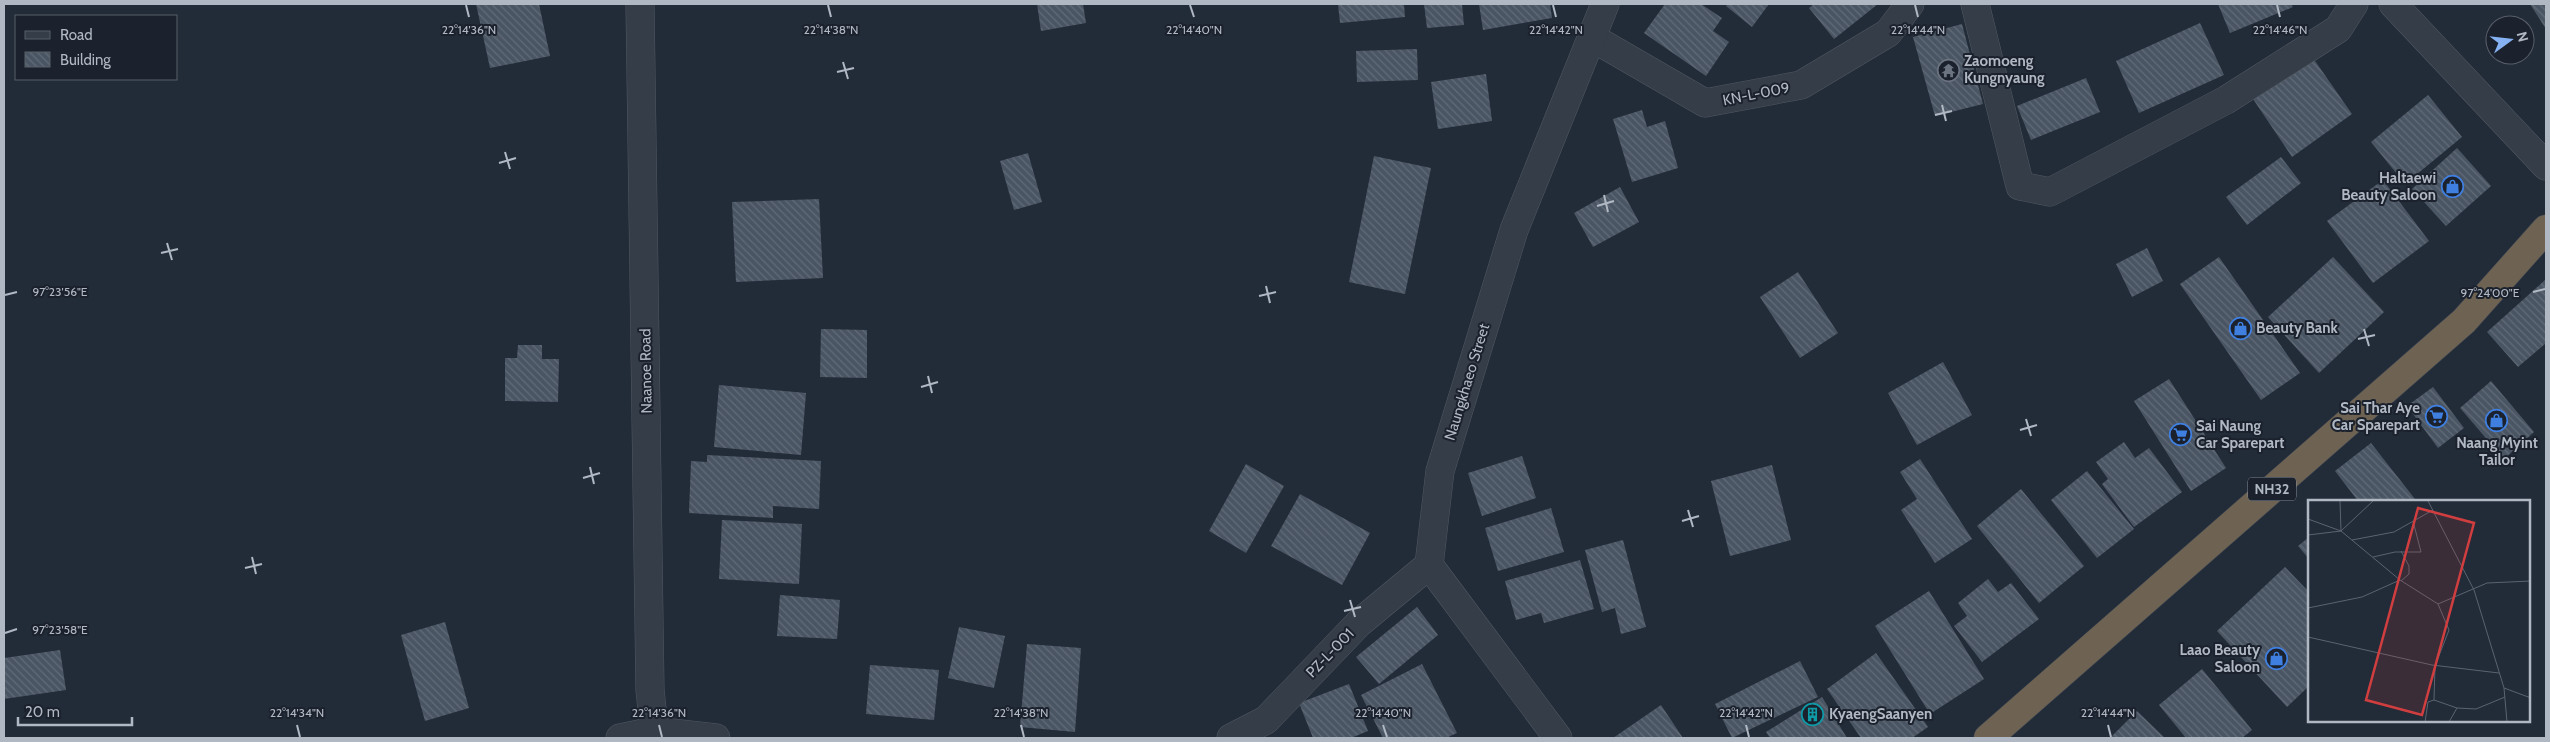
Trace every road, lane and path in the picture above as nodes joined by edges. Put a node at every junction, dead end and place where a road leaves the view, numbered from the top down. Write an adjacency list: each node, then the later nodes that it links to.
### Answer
1 (640, 4): 10 (street, Naanoe Road)
2 (1910, 4): 6 (street, KN-L-009)
3 (1976, 4): 4 (street)
4 (2354, 4)
5 (2393, 4): 7 (street)
6 (1596, 15): 9 (street, Naungkhaeo Street)
7 (2546, 166)
8 (2546, 229): 15 (highway, NH32)
9 (1429, 565): 13 (street, PZ-L-001); 14 (street)
10 (655, 735): 11 (street); 12 (street)
11 (620, 738)
12 (716, 738)
13 (1230, 738)
14 (1558, 738)
15 (1988, 738)

